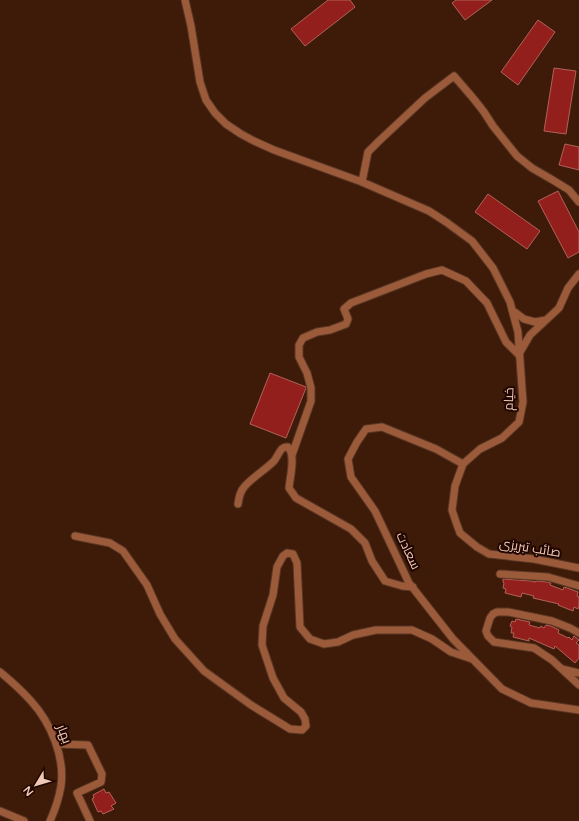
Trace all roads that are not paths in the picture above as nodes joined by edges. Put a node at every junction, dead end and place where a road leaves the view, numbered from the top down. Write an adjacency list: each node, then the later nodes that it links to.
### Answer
1 (185, 0): 2 (street, خیام)
2 (362, 182): 3 (street); 5 (street, خیام)
3 (579, 202)
4 (579, 274): 6 (street)
5 (512, 310): 6 (street); 7 (street, خیام)
6 (546, 320): 7 (street)
7 (519, 355): 8 (street); 9 (street, خیام)
8 (292, 455): 10 (street); 15 (street)
9 (463, 464): 12 (street, صائب تبریزی); 15 (street, سعادت)
10 (238, 504)
11 (75, 536): 17 (street)
12 (579, 568)
13 (500, 574): 14 (street)
14 (579, 586)
15 (413, 587): 17 (street, سعادت)
16 (579, 633): 18 (street)
17 (472, 659): 22 (street, سعادت)
18 (560, 668): 20 (street); 21 (street)
19 (0, 672): 23 (street, بهار)
20 (579, 673)
21 (579, 685)
22 (579, 710)
23 (56, 744): 26 (street, بهار); 27 (street)
24 (0, 811): 25 (street)
25 (24, 821)
26 (50, 821)
27 (90, 821)

